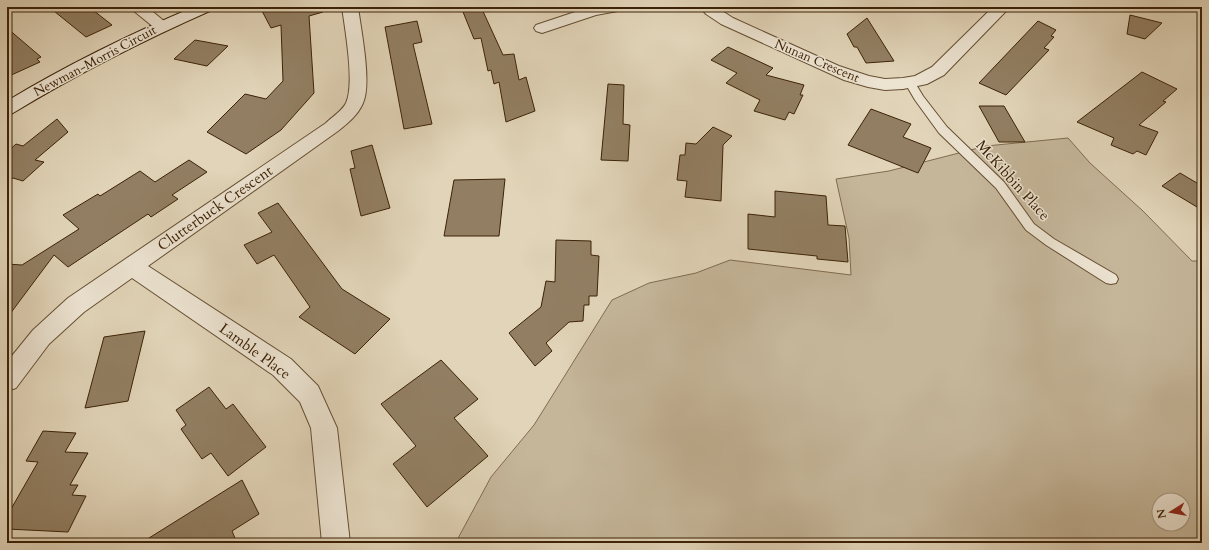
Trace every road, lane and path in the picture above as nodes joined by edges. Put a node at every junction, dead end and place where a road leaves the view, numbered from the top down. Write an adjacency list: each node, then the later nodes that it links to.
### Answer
1 (137, 7): 7 (street)
2 (207, 7): 7 (street, Newman-Morris Circuit)
3 (350, 7): 11 (street, Clutterbuck Crescent)
4 (618, 7): 8 (street)
5 (708, 7): 9 (street, Nunan Crescent)
6 (1002, 7): 9 (street, Nunan Crescent)
7 (162, 26): 10 (street, Newman-Morris Circuit)
8 (542, 28)
9 (910, 83): 12 (lane, McKibbin Place)
10 (7, 109)
11 (131, 266): 13 (street, Clutterbuck Crescent); 14 (street, Lamble Place)
12 (1111, 279)
13 (7, 380)
14 (336, 543)

